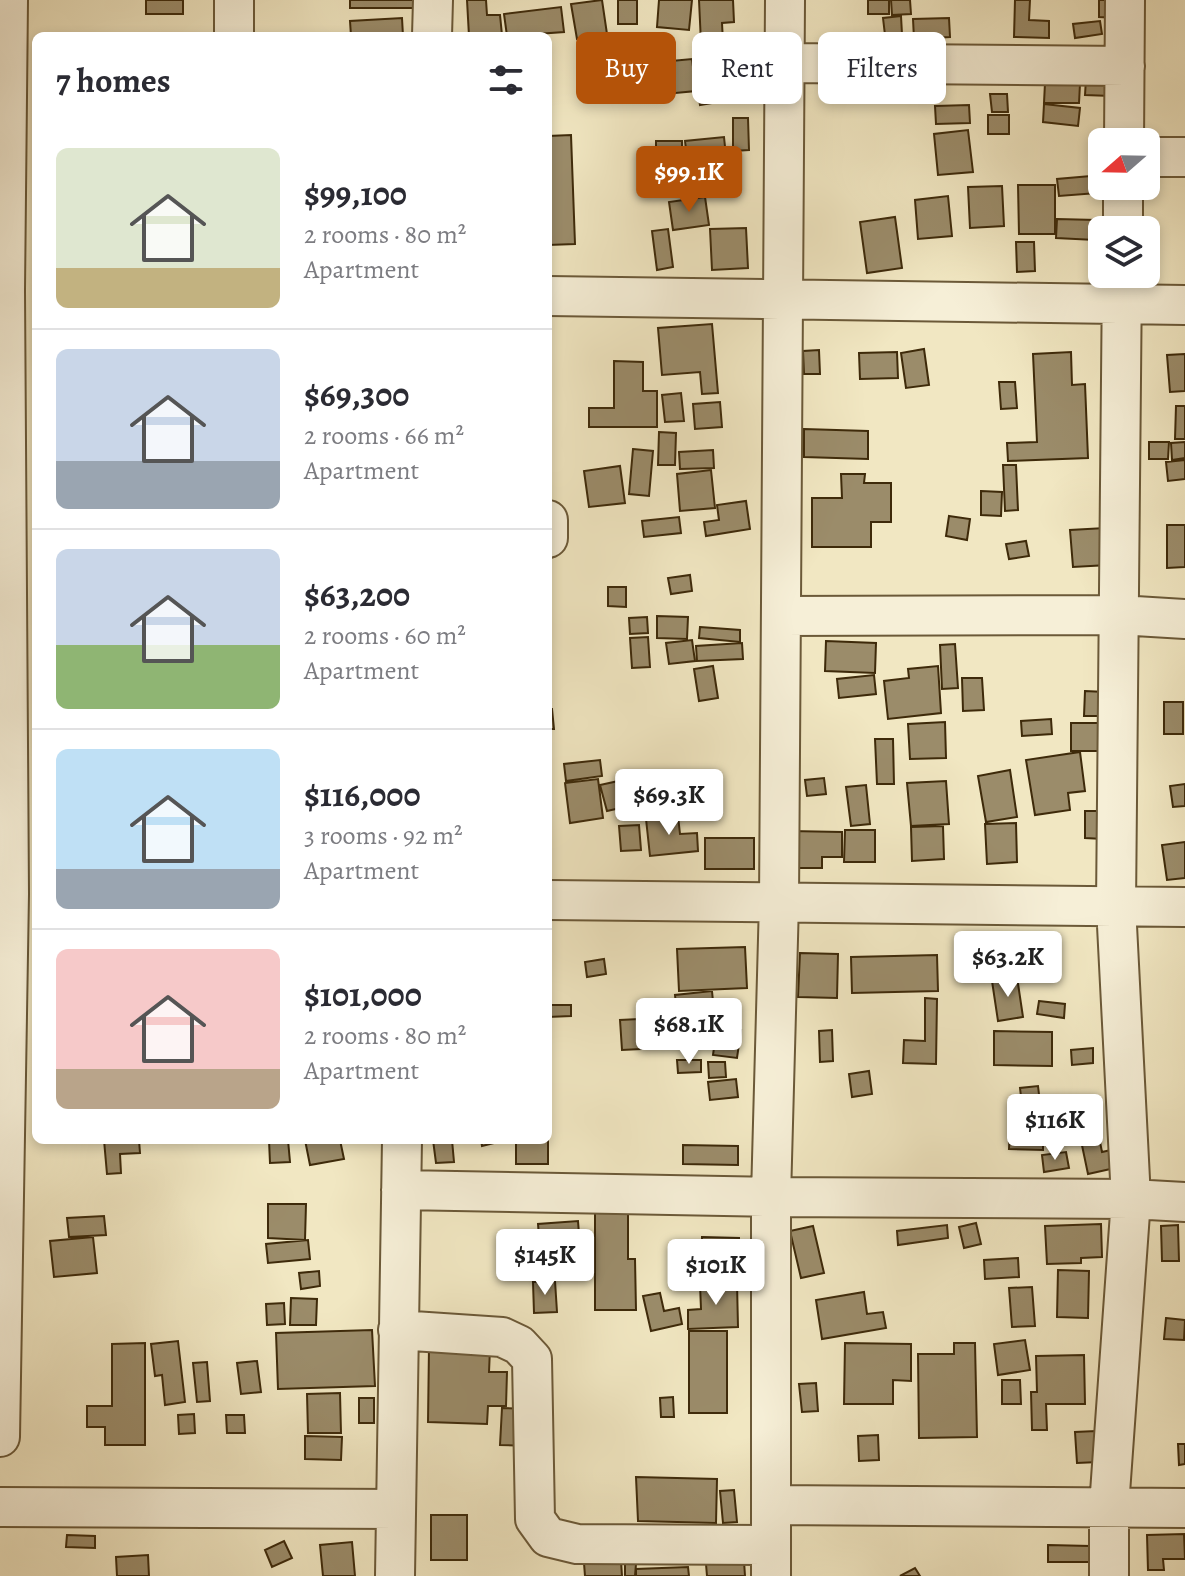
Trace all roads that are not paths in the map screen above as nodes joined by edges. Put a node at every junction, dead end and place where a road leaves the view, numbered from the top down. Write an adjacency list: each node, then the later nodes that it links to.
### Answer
1 (8, 0): 16 (street)
2 (234, 0): 6 (street)
3 (433, 0): 7 (street)
4 (785, 0): 8 (street)
5 (1125, 0): 10 (street)
6 (234, 32)
7 (432, 32)
8 (785, 32)
9 (802, 63): 10 (street)
10 (1125, 66): 12 (street)
11 (785, 104): 18 (street)
12 (1124, 128)
13 (1160, 157): 14 (street)
14 (1185, 157)
15 (1122, 289): 18 (street); 19 (street); 20 (street)
16 (14, 291): 23 (street)
17 (552, 296): 18 (street)
18 (783, 300): 21 (street)
19 (1185, 305)
20 (1119, 615): 21 (street); 22 (street); 26 (street)
21 (781, 616): 25 (street)
22 (1185, 619)
23 (15, 894): 33 (street)
24 (552, 900): 25 (street)
25 (779, 902): 26 (street); 30 (street)
26 (1116, 906): 27 (street); 31 (street)
27 (1185, 907)
28 (402, 1144): 29 (street)
29 (401, 1190): 30 (street); 34 (street)
30 (771, 1197): 31 (street); 36 (street)
31 (1131, 1199): 32 (street); 38 (street)
32 (1185, 1202)
33 (2, 1211): 35 (street)
34 (398, 1330): 40 (street); 41 (street)
35 (0, 1437)
36 (772, 1505): 38 (street); 41 (street)
37 (0, 1507): 40 (street)
38 (1109, 1507): 39 (street); 43 (street)
39 (1185, 1508)
40 (395, 1509): 42 (street)
41 (771, 1561)
42 (395, 1576)
43 (1109, 1576)

